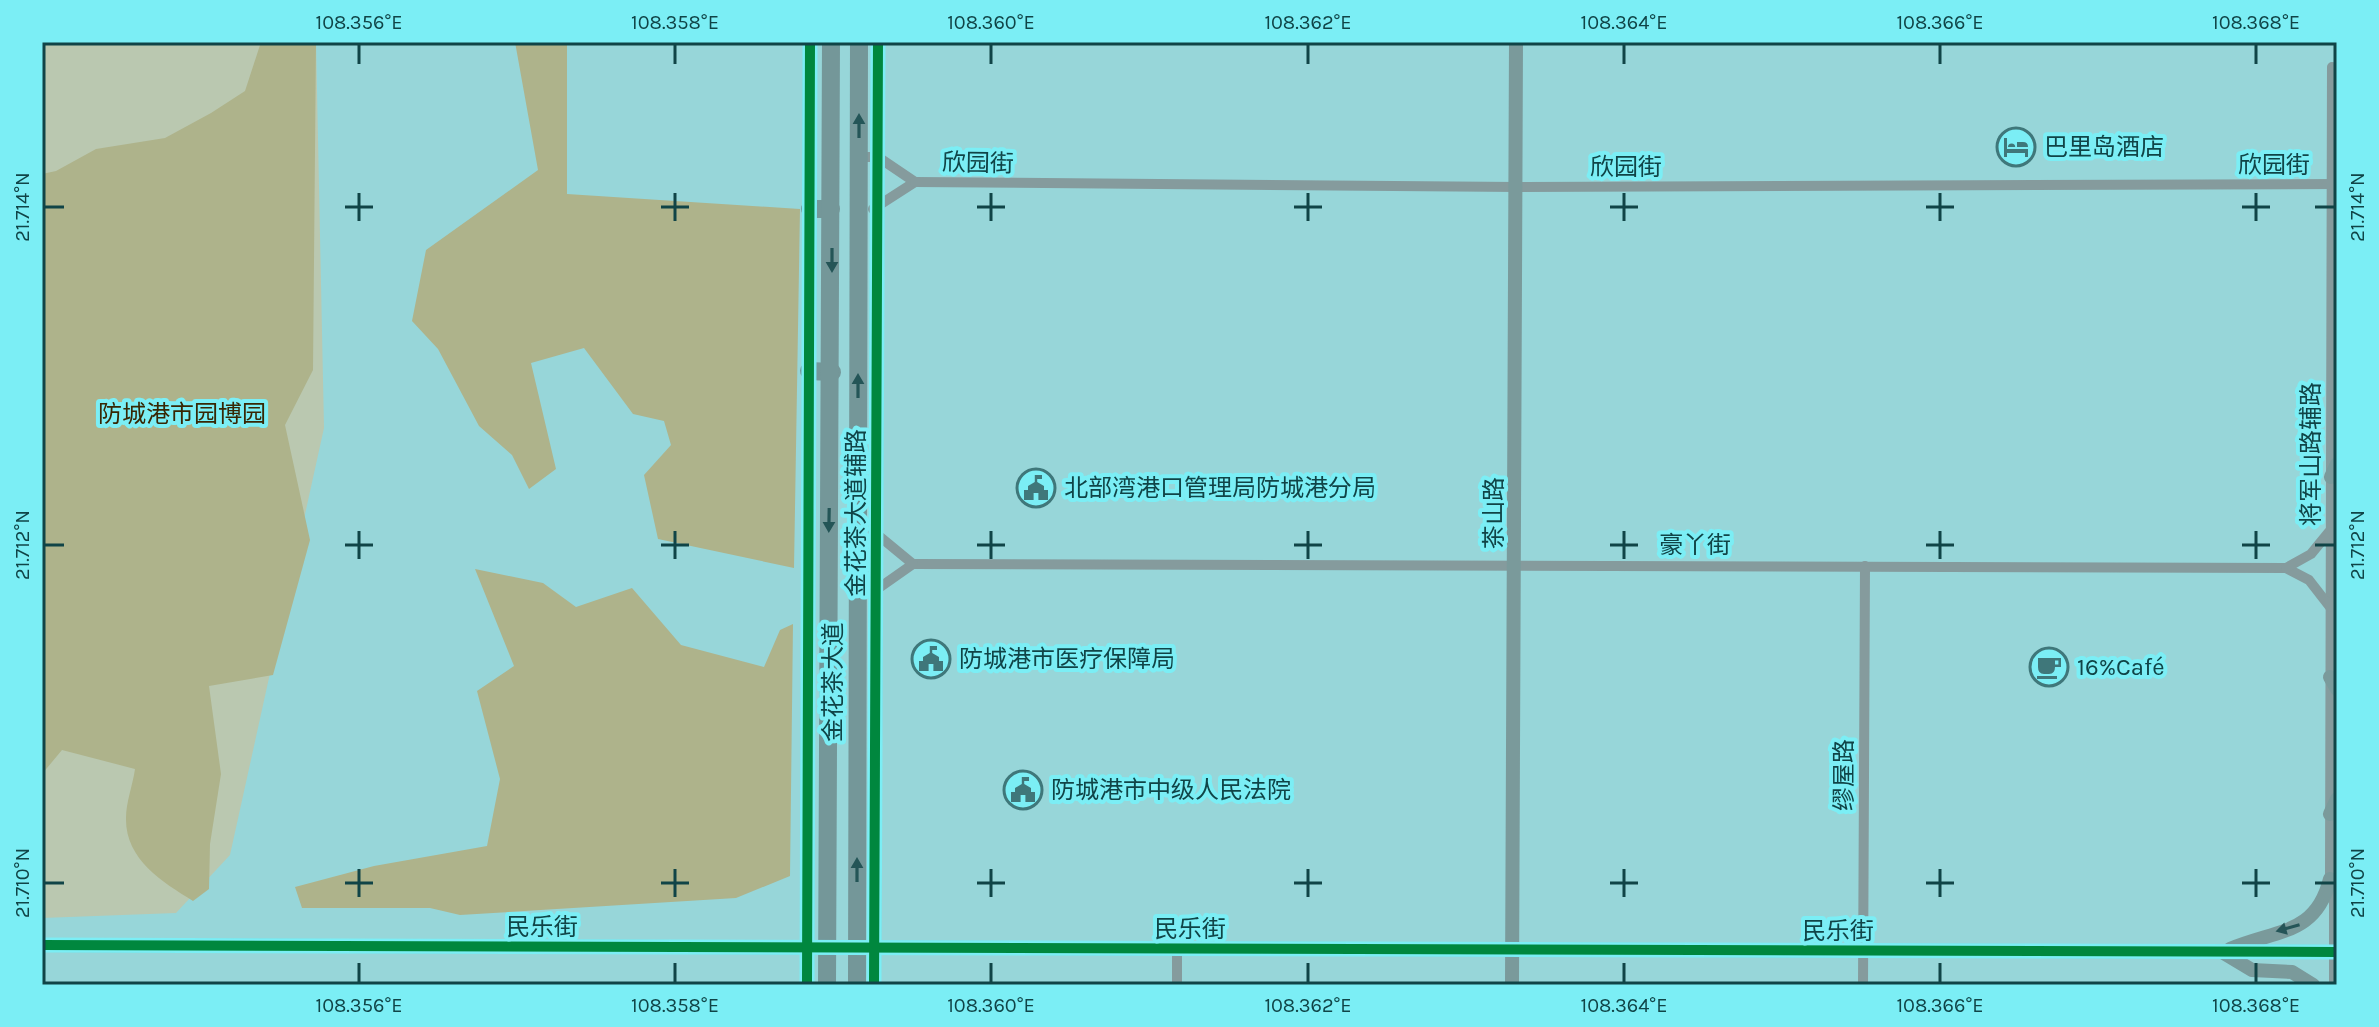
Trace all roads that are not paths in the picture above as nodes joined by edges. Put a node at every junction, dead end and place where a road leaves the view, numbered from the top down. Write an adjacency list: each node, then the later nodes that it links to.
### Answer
1 (810, 42): 11 (street, 金花茶大道辅路)
2 (831, 42): 12 (highway, 金花茶大道)
3 (859, 42): 7 (highway, 金花茶大道, one-way to 3)
4 (878, 42): 7 (street)
5 (1516, 42): 10 (street, 茶山路)
6 (2332, 67): 9 (street, 将军山路辅路)
7 (868, 157): 8 (street); 13 (highway, 金花茶大道)
8 (915, 182): 10 (street, 欣园街); 13 (street)
9 (2334, 184): 10 (street, 欣园街); 16 (street, 将军山路辅路)
10 (1517, 187): 20 (street, 茶山路)
11 (810, 209): 12 (highway); 14 (street, 金花茶大道辅路)
12 (831, 209): 15 (highway, 金花茶大道, one-way to 15)
13 (868, 209): 18 (street, 金花茶大道辅路); 19 (highway, 金花茶大道, one-way to 13)
14 (809, 371): 15 (highway); 24 (street, 金花茶大道辅路)
15 (832, 372): 25 (highway, 金花茶大道, one-way to 25)
16 (2334, 470): 17 (street, 将军山路辅路)
17 (2331, 529): 23 (street); 28 (street, 将军山路辅路)
18 (876, 531): 19 (street); 21 (street); 27 (street, 金花茶大道辅路)
19 (857, 532): 26 (highway, 金花茶大道)
20 (1516, 563): 21 (street, 豪丫街); 22 (street, 豪丫街); 38 (street, 茶山路)
21 (913, 564): 27 (street)
22 (1865, 566): 23 (street, 豪丫街); 39 (street, 缪屋路)
23 (2286, 568): 28 (street)
24 (809, 588): 25 (street); 34 (street, 金花茶大道辅路)
25 (830, 589): 35 (highway, 金花茶大道)
26 (857, 590): 27 (street); 36 (highway, 金花茶大道, one-way to 26)
27 (876, 590): 36 (street, 金花茶大道辅路)
28 (2330, 607): 29 (street, 将军山路辅路)
29 (2334, 683): 31 (street, 将军山路辅路)
30 (2337, 799): 31 (street)
31 (2330, 814): 32 (street, 将军山路辅路)
32 (2330, 879): 40 (street, one-way to 40); 41 (street, 将军山路辅路)
33 (42, 945): 34 (street, 民乐街)
34 (807, 948): 35 (street, 民乐街); 42 (street, 金花茶大道辅路)
35 (827, 948): 36 (street, 民乐街); 43 (highway, 金花茶大道)
36 (866, 948): 37 (street, 民乐街); 44 (highway, 金花茶大道); 45 (street, 金花茶大道辅路)
37 (1177, 949): 38 (street, 民乐街); 46 (street)
38 (1513, 950): 39 (street, 民乐街); 47 (street, 茶山路)
39 (1863, 951): 40 (street, 民乐街); 48 (street, 缪屋路)
40 (2222, 952): 41 (street, 民乐街); 49 (street)
41 (2336, 952): 50 (street, 将军山路辅路)
42 (807, 985)
43 (827, 985)
44 (857, 985)
45 (874, 985)
46 (1177, 985)
47 (1512, 985)
48 (1863, 985)
49 (2313, 985)
50 (2334, 985)

